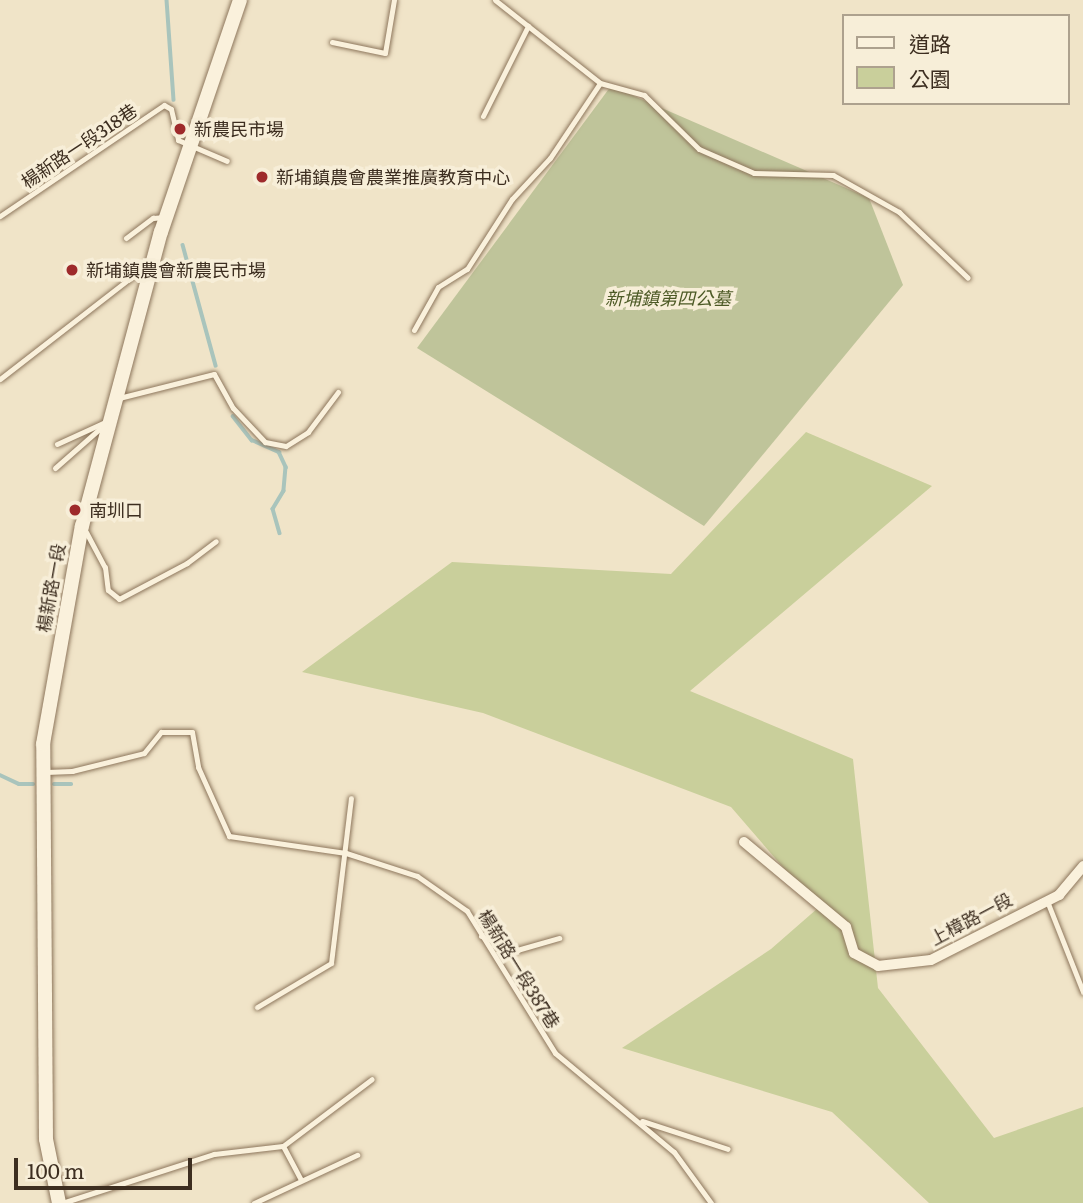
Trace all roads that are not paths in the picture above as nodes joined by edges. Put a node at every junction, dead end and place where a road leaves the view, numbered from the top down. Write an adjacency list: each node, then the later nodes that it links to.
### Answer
1 (240, 0): 8 (main road, 楊新路一段)
2 (394, 0): 5 (lane)
3 (495, 0): 4 (lane)
4 (528, 26): 6 (lane); 7 (lane)
5 (332, 43)
6 (600, 83): 14 (lane); 15 (lane)
7 (483, 116)
8 (190, 147): 9 (lane); 10 (lane, 楊新路一段318巷); 11 (main road, 楊新路一段)
9 (227, 161)
10 (0, 216)
11 (167, 216): 12 (lane); 13 (main road, 楊新路一段)
12 (126, 237)
13 (153, 260): 16 (lane); 18 (main road, 楊新路一段)
14 (968, 278)
15 (414, 330)
16 (0, 379)
17 (338, 392): 18 (lane)
18 (116, 399): 19 (main road, 楊新路一段)
19 (111, 419): 20 (lane); 21 (lane); 22 (main road, 楊新路一段)
20 (57, 444)
21 (55, 468)
22 (82, 526): 23 (lane); 24 (main road, 楊新路一段)
23 (216, 541)
24 (43, 772): 27 (lane, 楊新路一段387巷); 40 (main road, 楊新路一段)
25 (351, 798): 27 (lane)
26 (744, 842): 29 (street, 上樟路一段)
27 (346, 853): 30 (lane, 楊新路一段387巷); 33 (lane)
28 (1083, 866): 29 (street, 上樟路一段)
29 (1046, 898): 32 (lane)
30 (481, 936): 31 (lane); 35 (lane, 楊新路一段387巷)
31 (559, 939)
32 (1083, 992)
33 (257, 1007)
34 (372, 1079): 36 (lane)
35 (639, 1121): 37 (lane); 42 (lane, 楊新路一段387巷)
36 (284, 1146): 39 (lane); 40 (lane)
37 (728, 1149)
38 (357, 1156): 39 (lane)
39 (302, 1180): 41 (lane)
40 (61, 1203)
41 (254, 1203)
42 (711, 1203)

